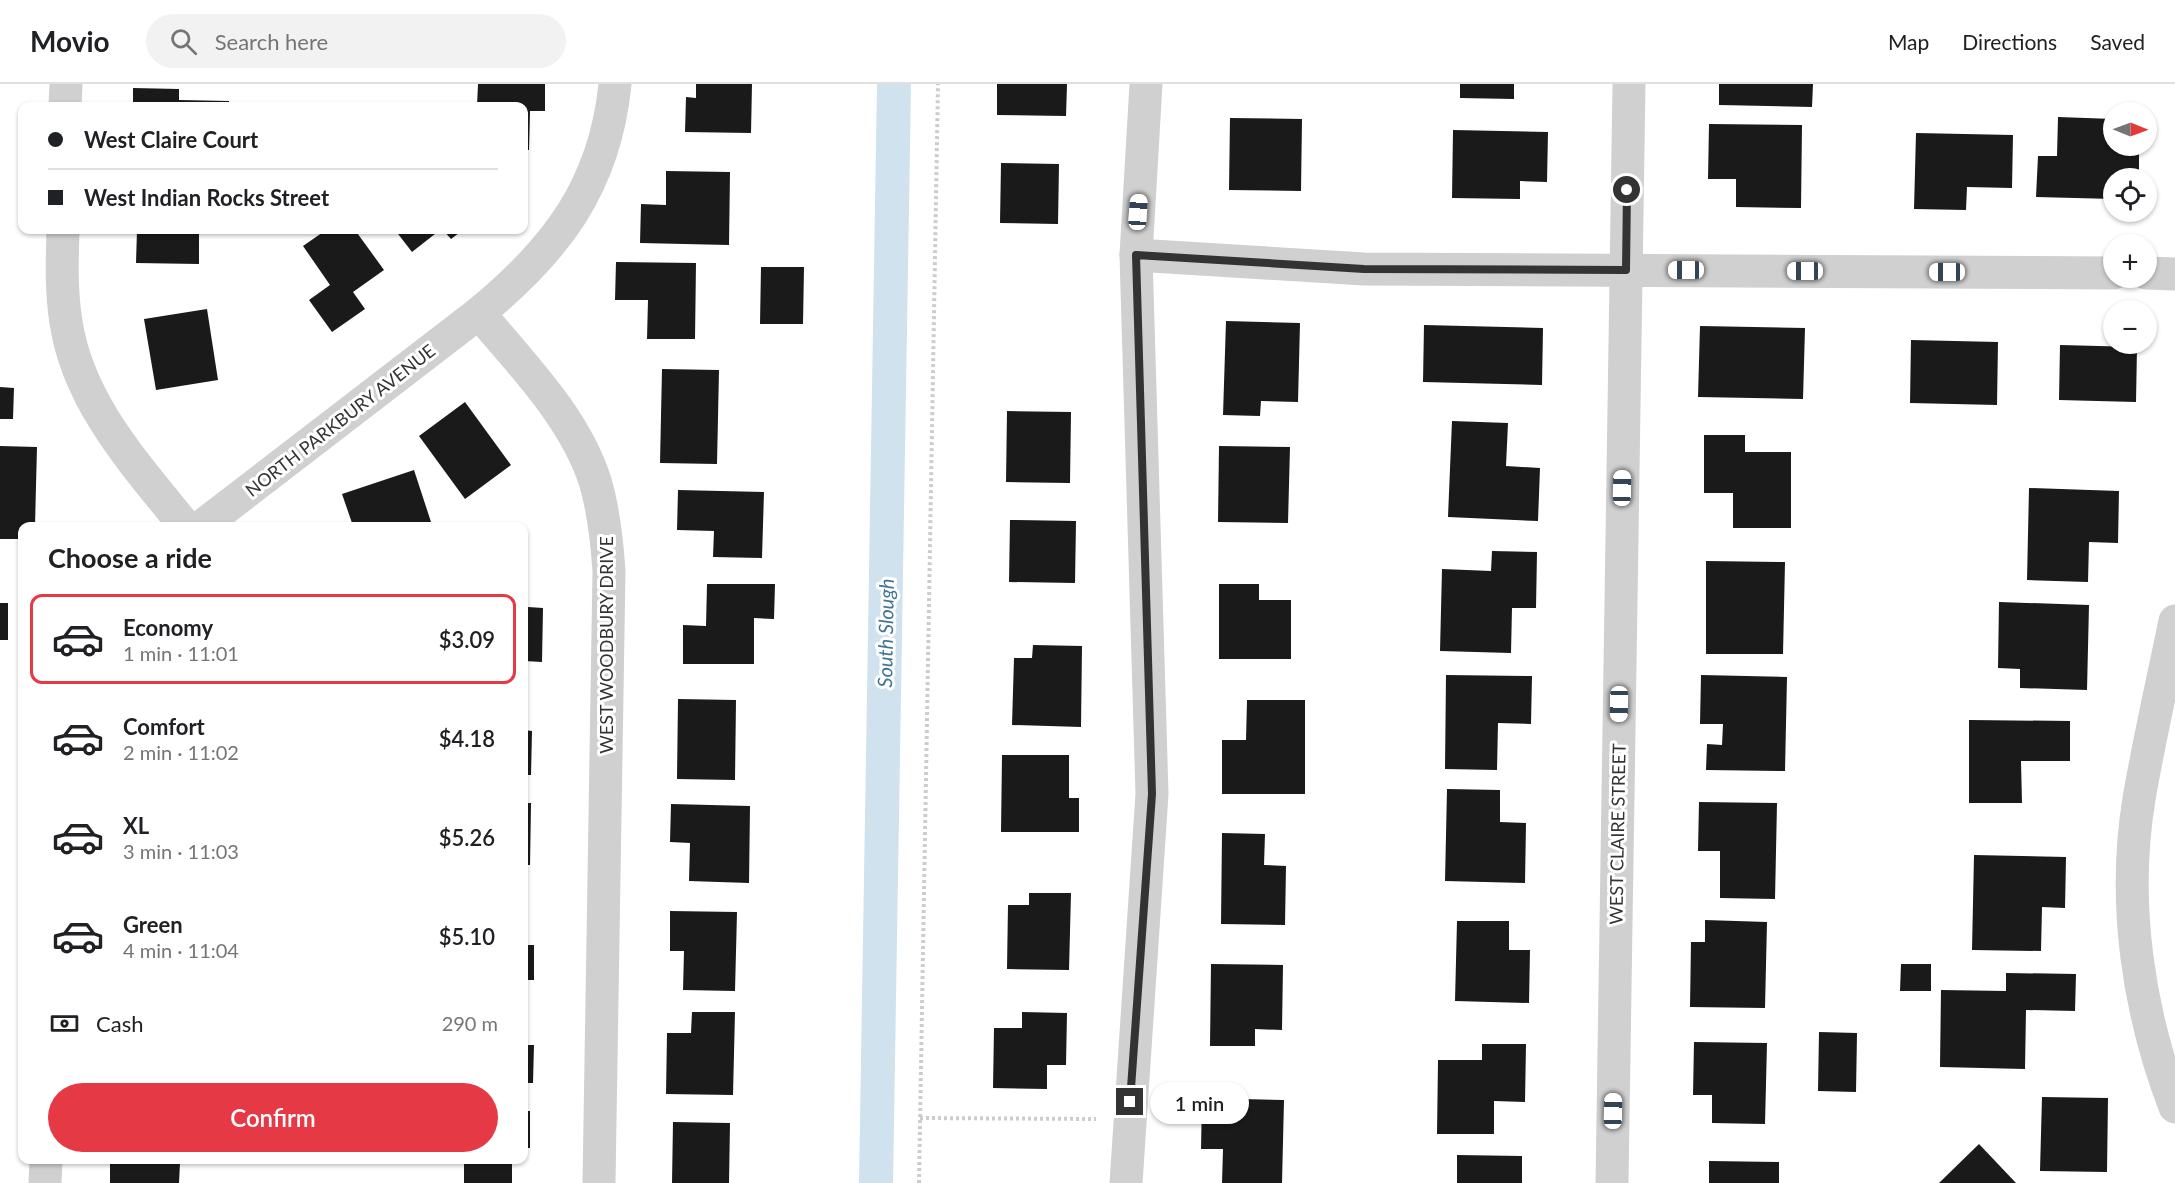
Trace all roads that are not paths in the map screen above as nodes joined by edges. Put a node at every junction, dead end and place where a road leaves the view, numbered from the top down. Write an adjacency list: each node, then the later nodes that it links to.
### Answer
1 (66, 84): 5 (street)
2 (615, 84): 12 (street)
3 (1146, 84): 7 (street)
4 (1629, 84): 8 (street, WEST CLAIRE STREET)
5 (65, 102)
6 (63, 234): 13 (street)
7 (1136, 255): 8 (street); 21 (street)
8 (1626, 270): 9 (street); 22 (street, WEST CLAIRE STREET)
9 (2103, 273)
10 (2157, 273): 11 (street)
11 (2175, 274)
12 (478, 313): 14 (street, NORTH PARKBURY AVENUE); 20 (street, WEST WOODBURY DRIVE)
13 (183, 522)
14 (207, 522)
15 (2175, 621): 16 (street)
16 (2164, 726): 17 (street)
17 (2175, 1107)
18 (46, 1164): 19 (street)
19 (45, 1183)
20 (599, 1183)
21 (1126, 1183)
22 (1612, 1183)

